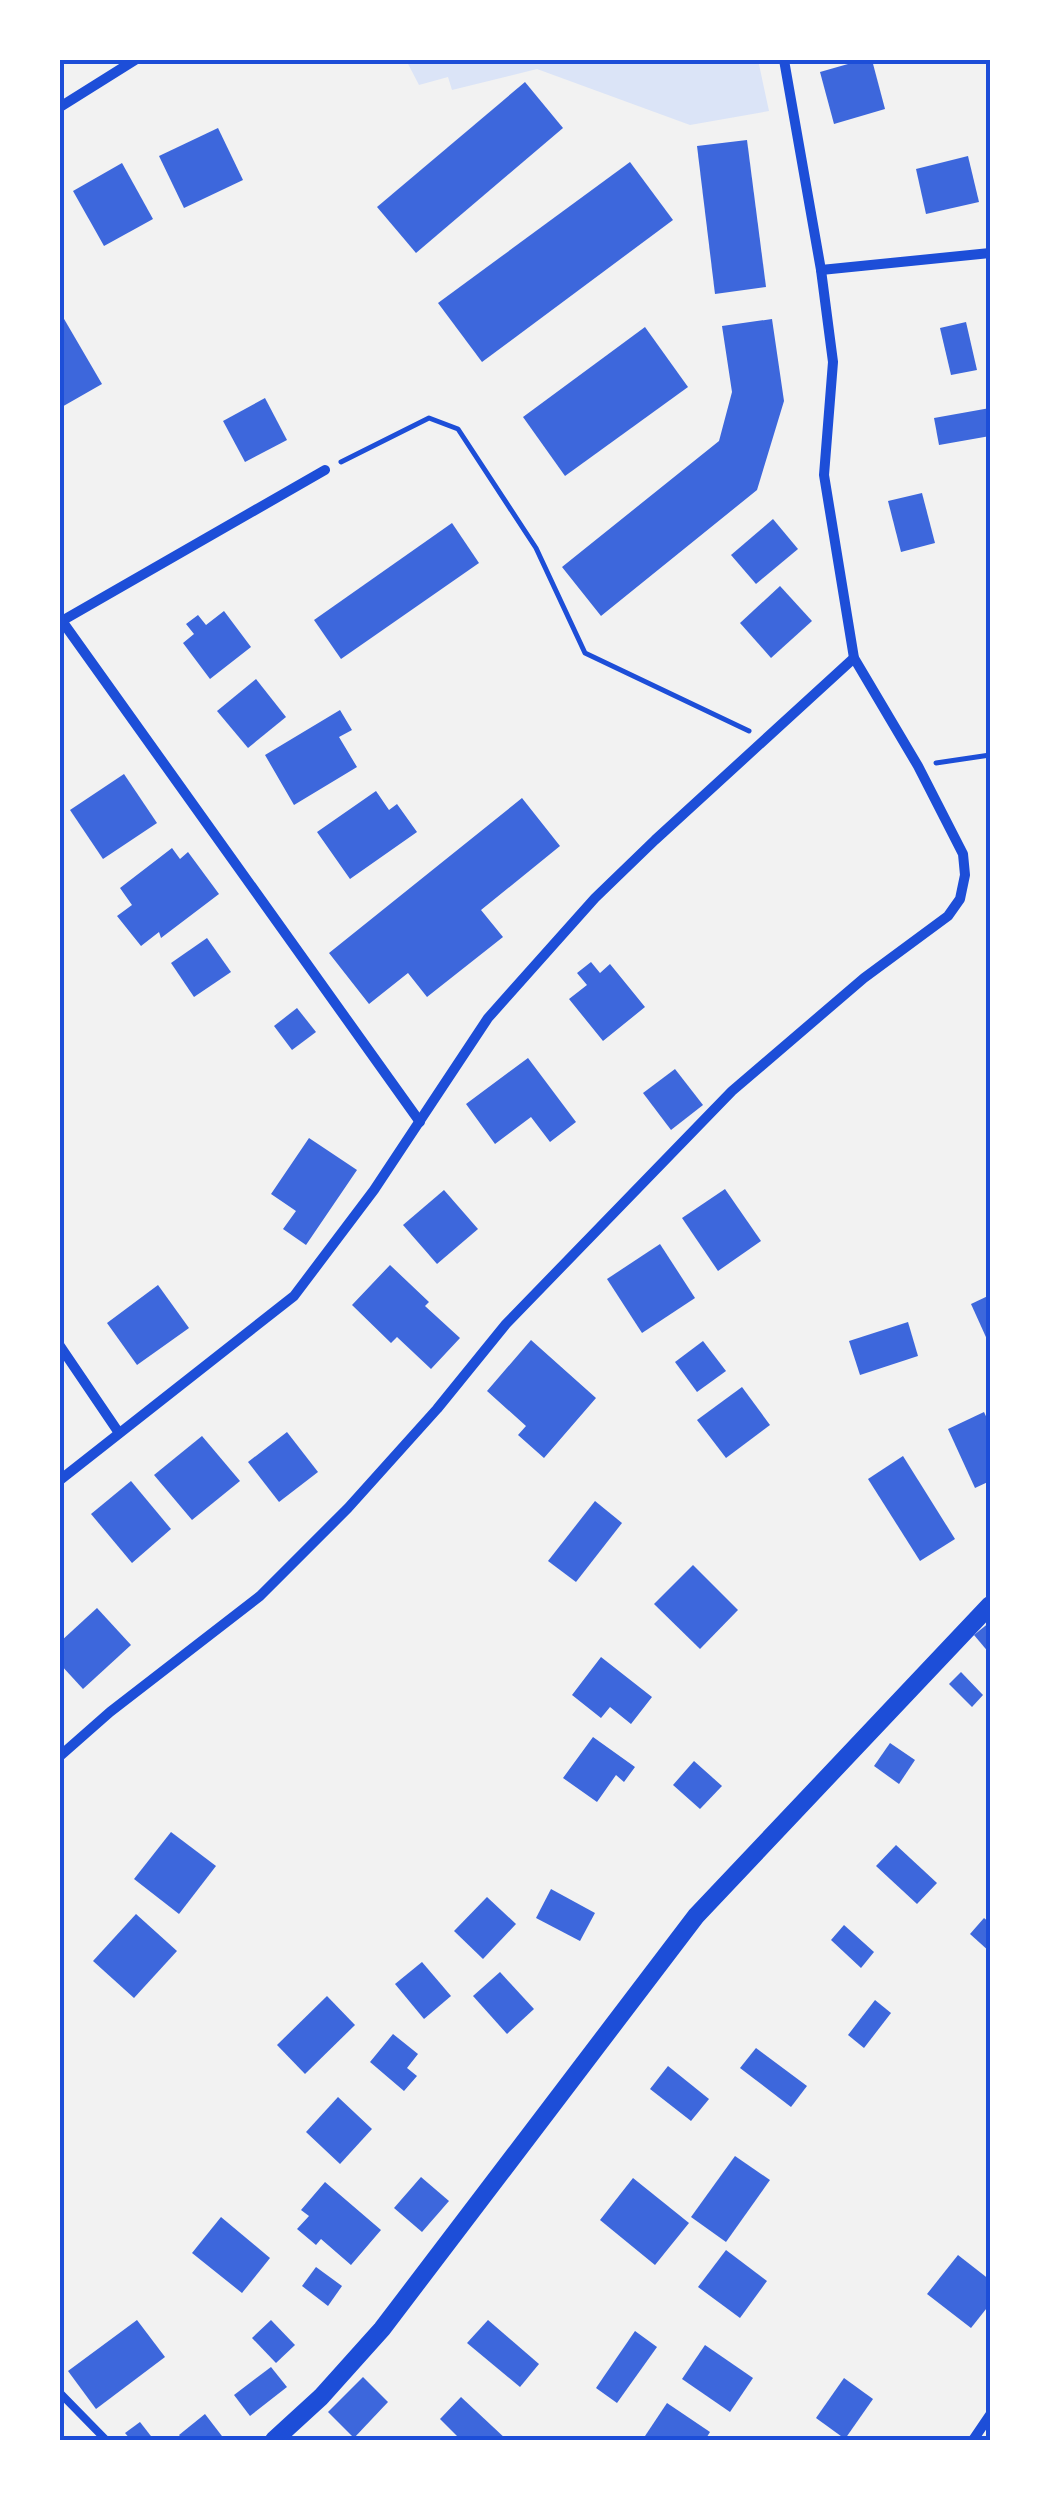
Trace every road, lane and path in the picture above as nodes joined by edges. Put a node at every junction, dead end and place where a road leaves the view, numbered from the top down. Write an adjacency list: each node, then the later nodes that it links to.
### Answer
1 (135, 60): 3 (street)
2 (784, 60): 5 (street)
3 (60, 107)
4 (990, 253): 5 (street)
5 (821, 270): 8 (street)
6 (325, 470): 7 (street); 9 (path)
7 (61, 622): 12 (street)
8 (854, 658): 9 (street); 11 (street)
9 (766, 739): 12 (street)
10 (990, 755): 11 (path)
11 (918, 766): 17 (street)
12 (420, 1122): 14 (street)
13 (60, 1346): 14 (street)
14 (119, 1433): 15 (street)
15 (60, 1480)
16 (990, 1605): 21 (street)
17 (60, 1756)
18 (60, 2393): 20 (lane)
19 (990, 2415): 22 (street)
20 (106, 2440)
21 (274, 2440)
22 (974, 2440)

